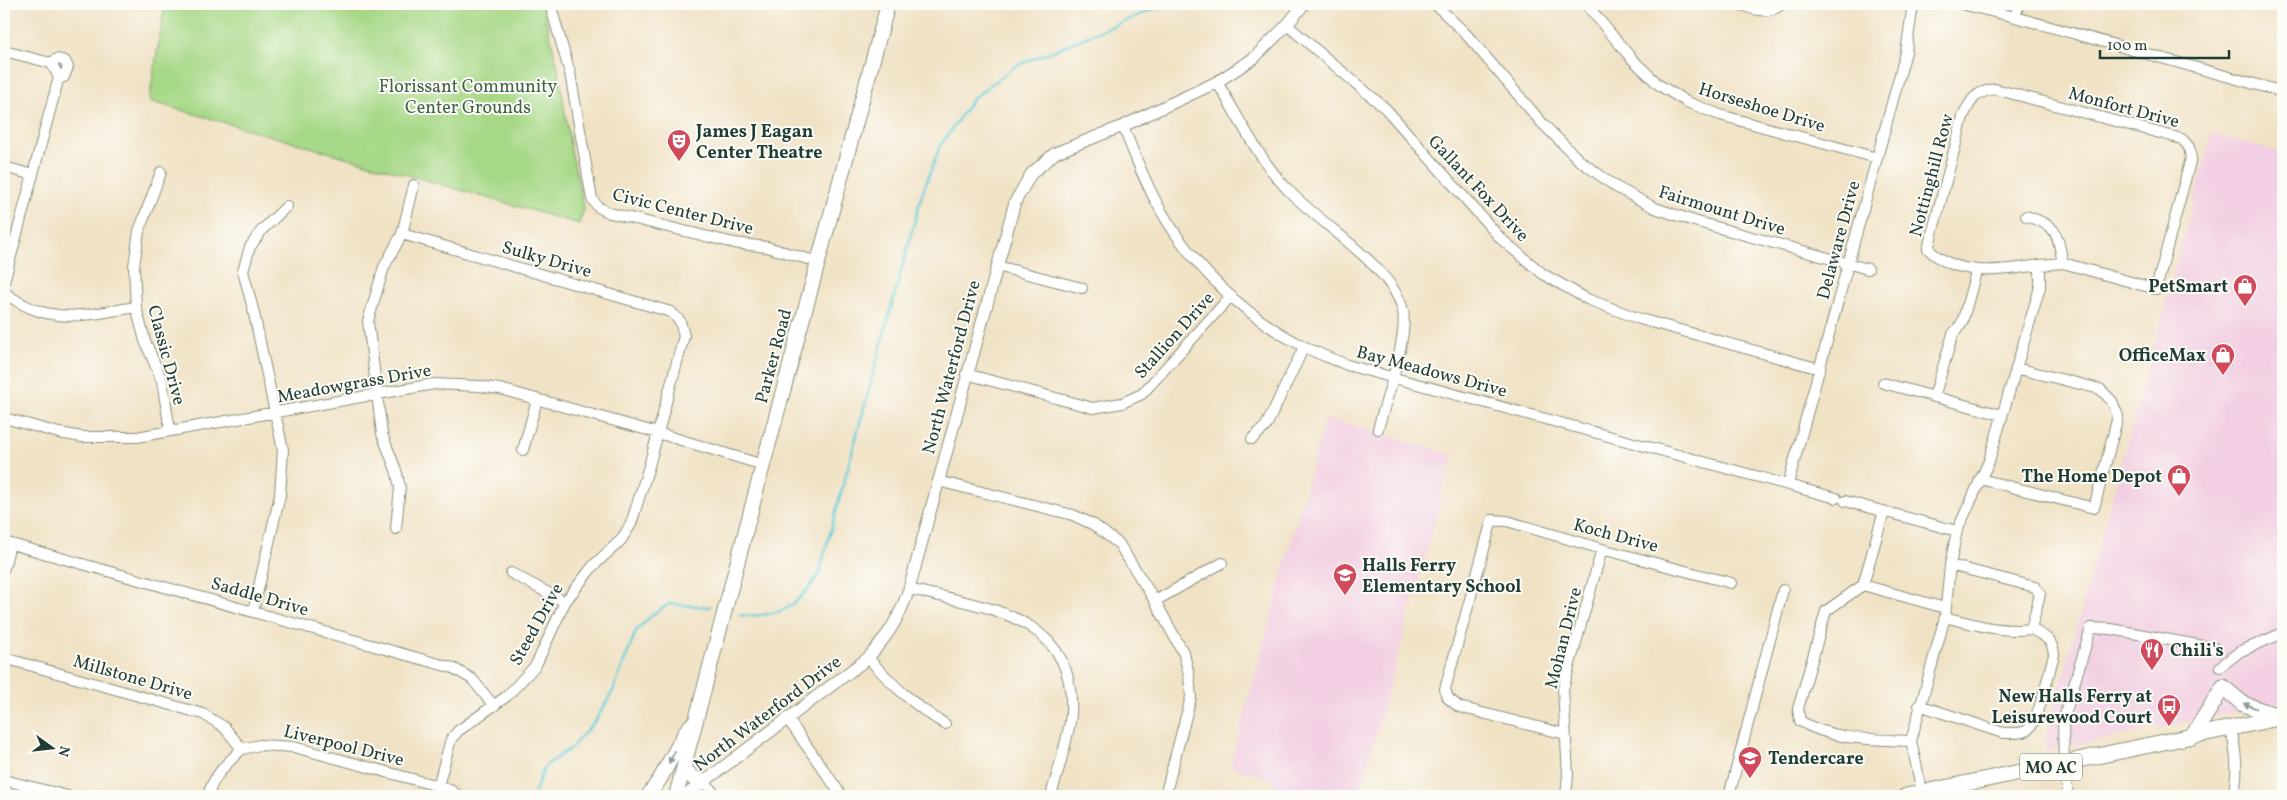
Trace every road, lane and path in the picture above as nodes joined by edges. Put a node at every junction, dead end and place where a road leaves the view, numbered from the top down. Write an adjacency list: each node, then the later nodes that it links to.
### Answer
1 (550, 4): 26 (street, Civic Center Drive)
2 (888, 4): 26 (main road, Parker Road)
3 (1304, 4): 12 (street, North Waterford Drive)
4 (1435, 4): 27 (street, Fairmount Drive)
5 (1586, 4): 18 (street, Horseshoe Drive)
6 (1739, 4): 7 (street)
7 (1782, 4)
8 (1912, 4): 18 (street, Delaware Drive)
9 (1960, 4): 11 (street)
10 (2019, 4): 11 (street)
11 (2015, 17): 16 (street)
12 (1287, 25): 14 (street, North Waterford Drive); 41 (street, Gallant Fox Drive)
13 (4, 51): 21 (street)
14 (1217, 82): 17 (street, North Waterford Drive); 43 (street)
15 (1981, 91): 28 (street, Monfort Drive); 32 (street, Nottinghill Row)
16 (2283, 92)
17 (1123, 126): 30 (street, North Waterford Drive); 36 (street, Bay Meadows Drive)
18 (1878, 158): 27 (street, Delaware Drive)
19 (4, 167): 21 (street)
20 (161, 172): 37 (street, Classic Drive)
21 (33, 175): 33 (street)
22 (414, 185): 25 (street)
23 (287, 206): 48 (street)
24 (2026, 216): 28 (street)
25 (402, 234): 38 (street, Sulky Drive); 45 (street)
26 (818, 262): 56 (main road, Parker Road)
27 (1848, 263): 31 (street, Fairmount Drive); 41 (street, Delaware Drive)
28 (2063, 263): 29 (street, Nottinghill Row)
29 (2040, 265): 32 (street, Nottinghill Row); 40 (street)
30 (997, 266): 34 (street); 42 (street, North Waterford Drive)
31 (1868, 269)
32 (1976, 272): 46 (street)
33 (4, 282)
34 (1082, 288)
35 (4, 292): 37 (street)
36 (1231, 296): 39 (street, Bay Meadows Drive); 42 (street, Stallion Drive)
37 (136, 307): 52 (street, Classic Drive)
38 (680, 321): 53 (street, Steed Drive)
39 (1304, 346): 43 (street, Bay Meadows Drive); 54 (street)
40 (2016, 368): 49 (street); 57 (street)
41 (1820, 369): 59 (street, Delaware Drive)
42 (966, 374): 58 (street, North Waterford Drive)
43 (1391, 378): 51 (street); 59 (street, Bay Meadows Drive)
44 (1883, 383): 46 (street)
45 (376, 394): 47 (street, Meadowgrass Drive); 48 (street, Meadowgrass Drive); 61 (street)
46 (1934, 397): 49 (street)
47 (537, 400): 53 (street, Meadowgrass Drive); 55 (street)
48 (276, 413): 52 (street, Meadowgrass Drive); 75 (street)
49 (2002, 415): 57 (street)
50 (4, 418): 52 (street, Meadowgrass Drive)
51 (1378, 429)
52 (170, 430)
53 (658, 433): 56 (street, Meadowgrass Drive); 74 (street, Steed Drive)
54 (1252, 439)
55 (522, 450)
56 (763, 465): 87 (main road, Parker Road)
57 (1980, 479): 62 (street)
58 (938, 481): 71 (street, North Waterford Drive); 73 (street)
59 (1788, 484): 60 (street, Bay Meadows Drive)
60 (1884, 512): 62 (street, Bay Meadows Drive); 70 (street)
61 (396, 529)
62 (1956, 531): 66 (street)
63 (7, 543): 67 (street); 75 (street, Saddle Drive)
64 (1602, 549): 69 (street, Koch Drive); 90 (street, Mohan Drive); 90 (street, Koch Drive)
65 (1222, 563): 73 (street)
66 (1950, 565): 76 (street); 77 (street)
67 (4, 568)
68 (511, 573): 74 (street)
69 (1731, 583)
70 (1863, 585): 76 (street); 92 (street)
71 (909, 589): 81 (street, North Waterford Drive); 108 (street)
72 (1784, 590): 111 (street)
73 (1155, 601): 109 (street)
74 (565, 602): 84 (street, Steed Drive)
75 (253, 612): 84 (street, Saddle Drive)
76 (1945, 612): 77 (street); 83 (street)
77 (2031, 629): 83 (street)
78 (2283, 633): 82 (street)
79 (2214, 648): 94 (street)
80 (4, 658): 93 (street, Millstone Drive)
81 (868, 658): 86 (street, North Waterford Drive); 88 (street)
82 (2220, 667)
83 (1919, 705): 92 (street)
84 (494, 706): 98 (street, Steed Drive)
85 (2283, 717): 89 (main road, MO AC); 91 (main road, one-way to 91)
86 (787, 718): 97 (street, North Waterford Drive); 107 (street)
87 (696, 719): 95 (main road, Parker Road); 103 (main road, Parker Road, one-way to 103)
88 (945, 724)
89 (2231, 728): 91 (main road, MO AC); 114 (street)
90 (1565, 734): 110 (street, Mohan Drive)
91 (2192, 737): 94 (main road, MO AC)
92 (1911, 741): 99 (street)
93 (242, 749): 98 (street, Liverpool Drive); 101 (street)
94 (2064, 764): 99 (main road, MO AC); 113 (street)
95 (684, 768): 97 (main road); 104 (main road, Parker Road)
96 (4, 780): 100 (street)
97 (705, 782): 105 (street, North Waterford Drive); 106 (street)
98 (438, 786): 102 (street, Liverpool Drive)
99 (1923, 795): 112 (main road, MO AC)
100 (68, 796)
101 (208, 796)
102 (459, 796)
103 (648, 796)
104 (676, 796)
105 (685, 796)
106 (716, 796)
107 (842, 796)
108 (1051, 796)
109 (1165, 796)
110 (1566, 796)
111 (1729, 796)
112 (1906, 796)
113 (2068, 796)
114 (2233, 796)

